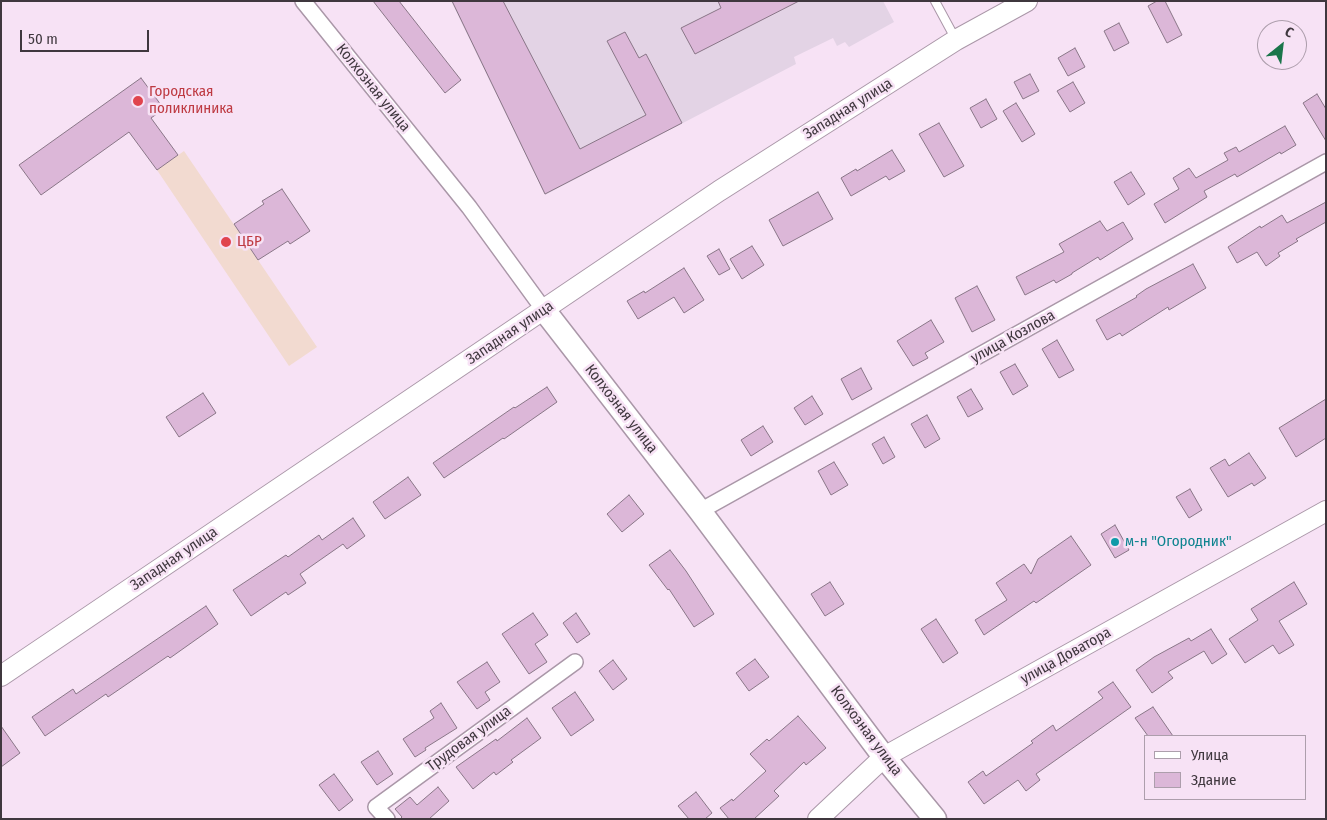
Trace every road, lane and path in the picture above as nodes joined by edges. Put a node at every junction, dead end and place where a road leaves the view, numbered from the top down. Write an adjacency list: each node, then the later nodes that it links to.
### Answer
1 (303, 1): 6 (street, Колхозная улица)
2 (936, 1): 4 (lane)
3 (1027, 1): 4 (street, Западная улица)
4 (956, 40): 6 (street, Западная улица)
5 (1326, 162): 7 (street, улица Козлова)
6 (544, 310): 7 (main road, Колхозная улица); 10 (street, Западная улица)
7 (700, 511): 11 (main road, Колхозная улица)
8 (1326, 511): 11 (street, улица Доватора)
9 (575, 662): 12 (street, Трудовая улица)
10 (1, 676)
11 (884, 757): 13 (street, улица Доватора); 14 (main road, Колхозная улица)
12 (387, 819)
13 (818, 819)
14 (935, 819)

